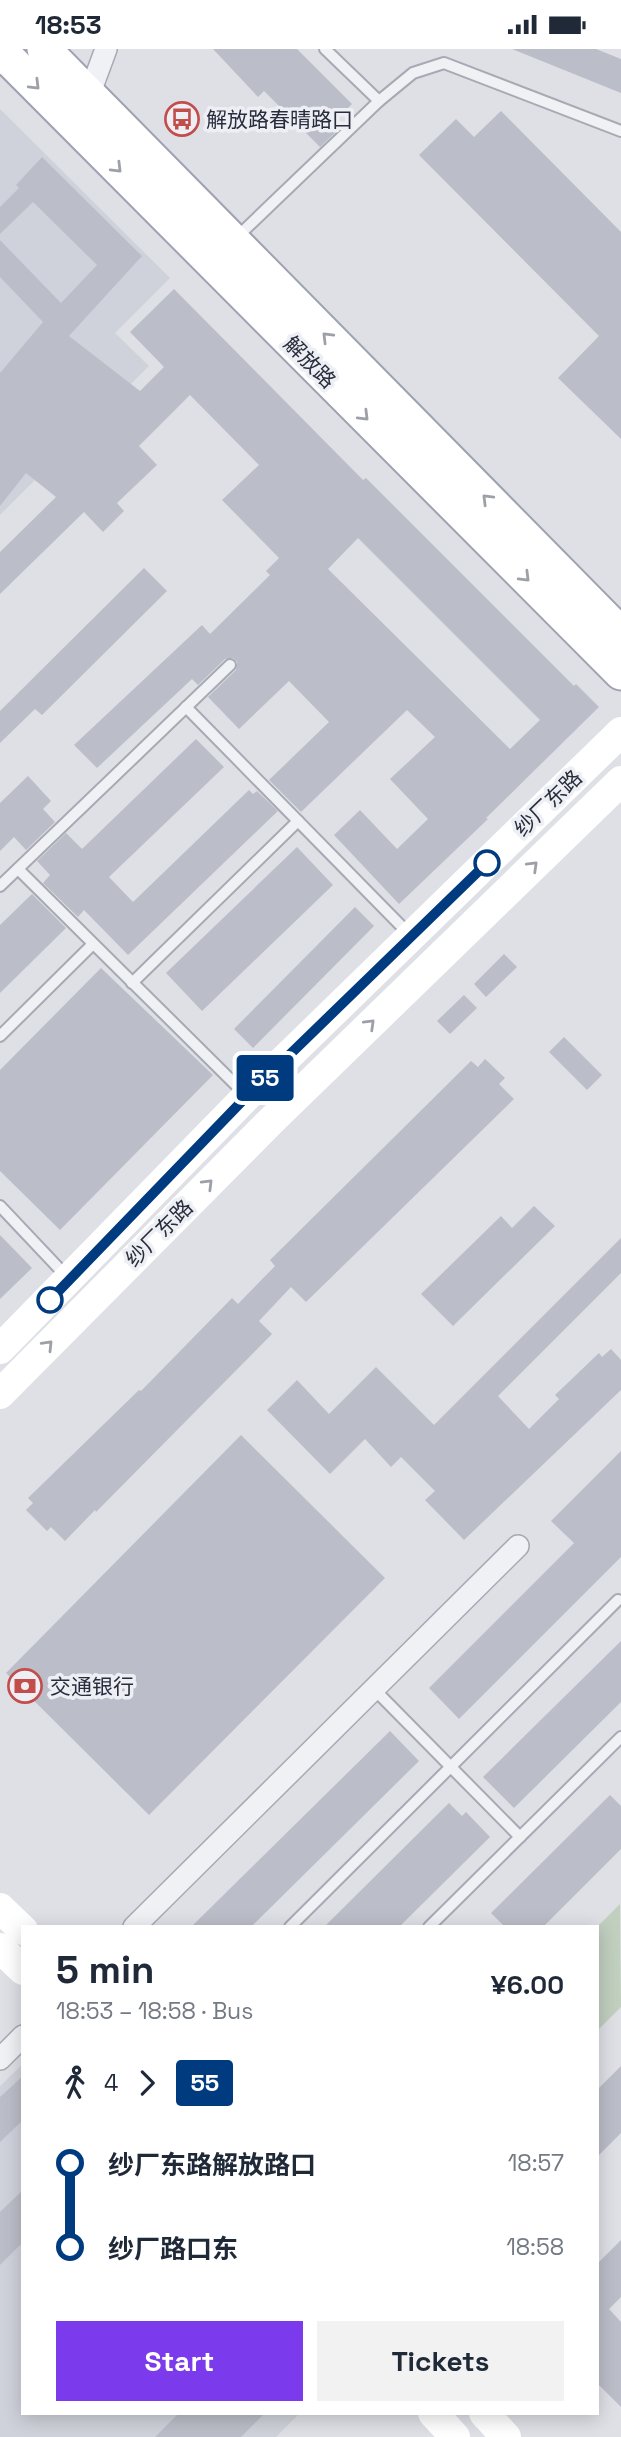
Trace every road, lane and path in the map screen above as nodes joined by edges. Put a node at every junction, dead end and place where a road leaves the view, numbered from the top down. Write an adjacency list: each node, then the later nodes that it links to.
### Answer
1 (44, 49): 6 (main road, 解放路)
2 (106, 49): 6 (street)
3 (325, 49): 5 (lane)
4 (0, 50): 6 (main road, 解放路, one-way to 6)
5 (379, 101): 7 (lane); 8 (lane)
6 (79, 107): 8 (main road, 解放路); 11 (main road, 解放路, one-way to 11)
7 (621, 131)
8 (233, 241): 9 (main road, 解放路, one-way to 8)
9 (621, 634)
10 (230, 665): 12 (lane)
11 (621, 673)
12 (186, 707): 15 (lane); 16 (lane)
13 (621, 732): 18 (main road, 纱厂东路)
14 (621, 781): 26 (main road, 纱厂东路, one-way to 14)
15 (298, 821): 18 (lane); 20 (lane)
16 (18, 869): 17 (lane); 19 (lane)
17 (0, 886)
18 (411, 936): 22 (main road, 纱厂东路)
19 (93, 944): 20 (lane); 21 (lane)
20 (132, 983): 22 (lane)
21 (0, 1036)
22 (247, 1096): 24 (main road, 纱厂东路)
23 (0, 1206): 24 (lane)
24 (70, 1280): 25 (main road, 纱厂东路)
25 (0, 1349)
26 (0, 1394)
27 (518, 1546): 29 (street)
28 (618, 1600): 31 (lane)
29 (374, 1689): 31 (lane); 34 (street)
30 (621, 1737): 32 (lane)
31 (451, 1767): 32 (lane); 35 (lane)
32 (520, 1837): 36 (lane)
33 (0, 1908): 37 (main road)
34 (136, 1925)
35 (292, 1925)
36 (431, 1925)
37 (21, 1928)
38 (0, 1948): 39 (main road)
39 (21, 1968)
40 (21, 2038): 41 (street)
41 (0, 2059)
42 (435, 2415): 44 (main road)
43 (486, 2415): 45 (main road)
44 (455, 2437)
45 (506, 2437)

